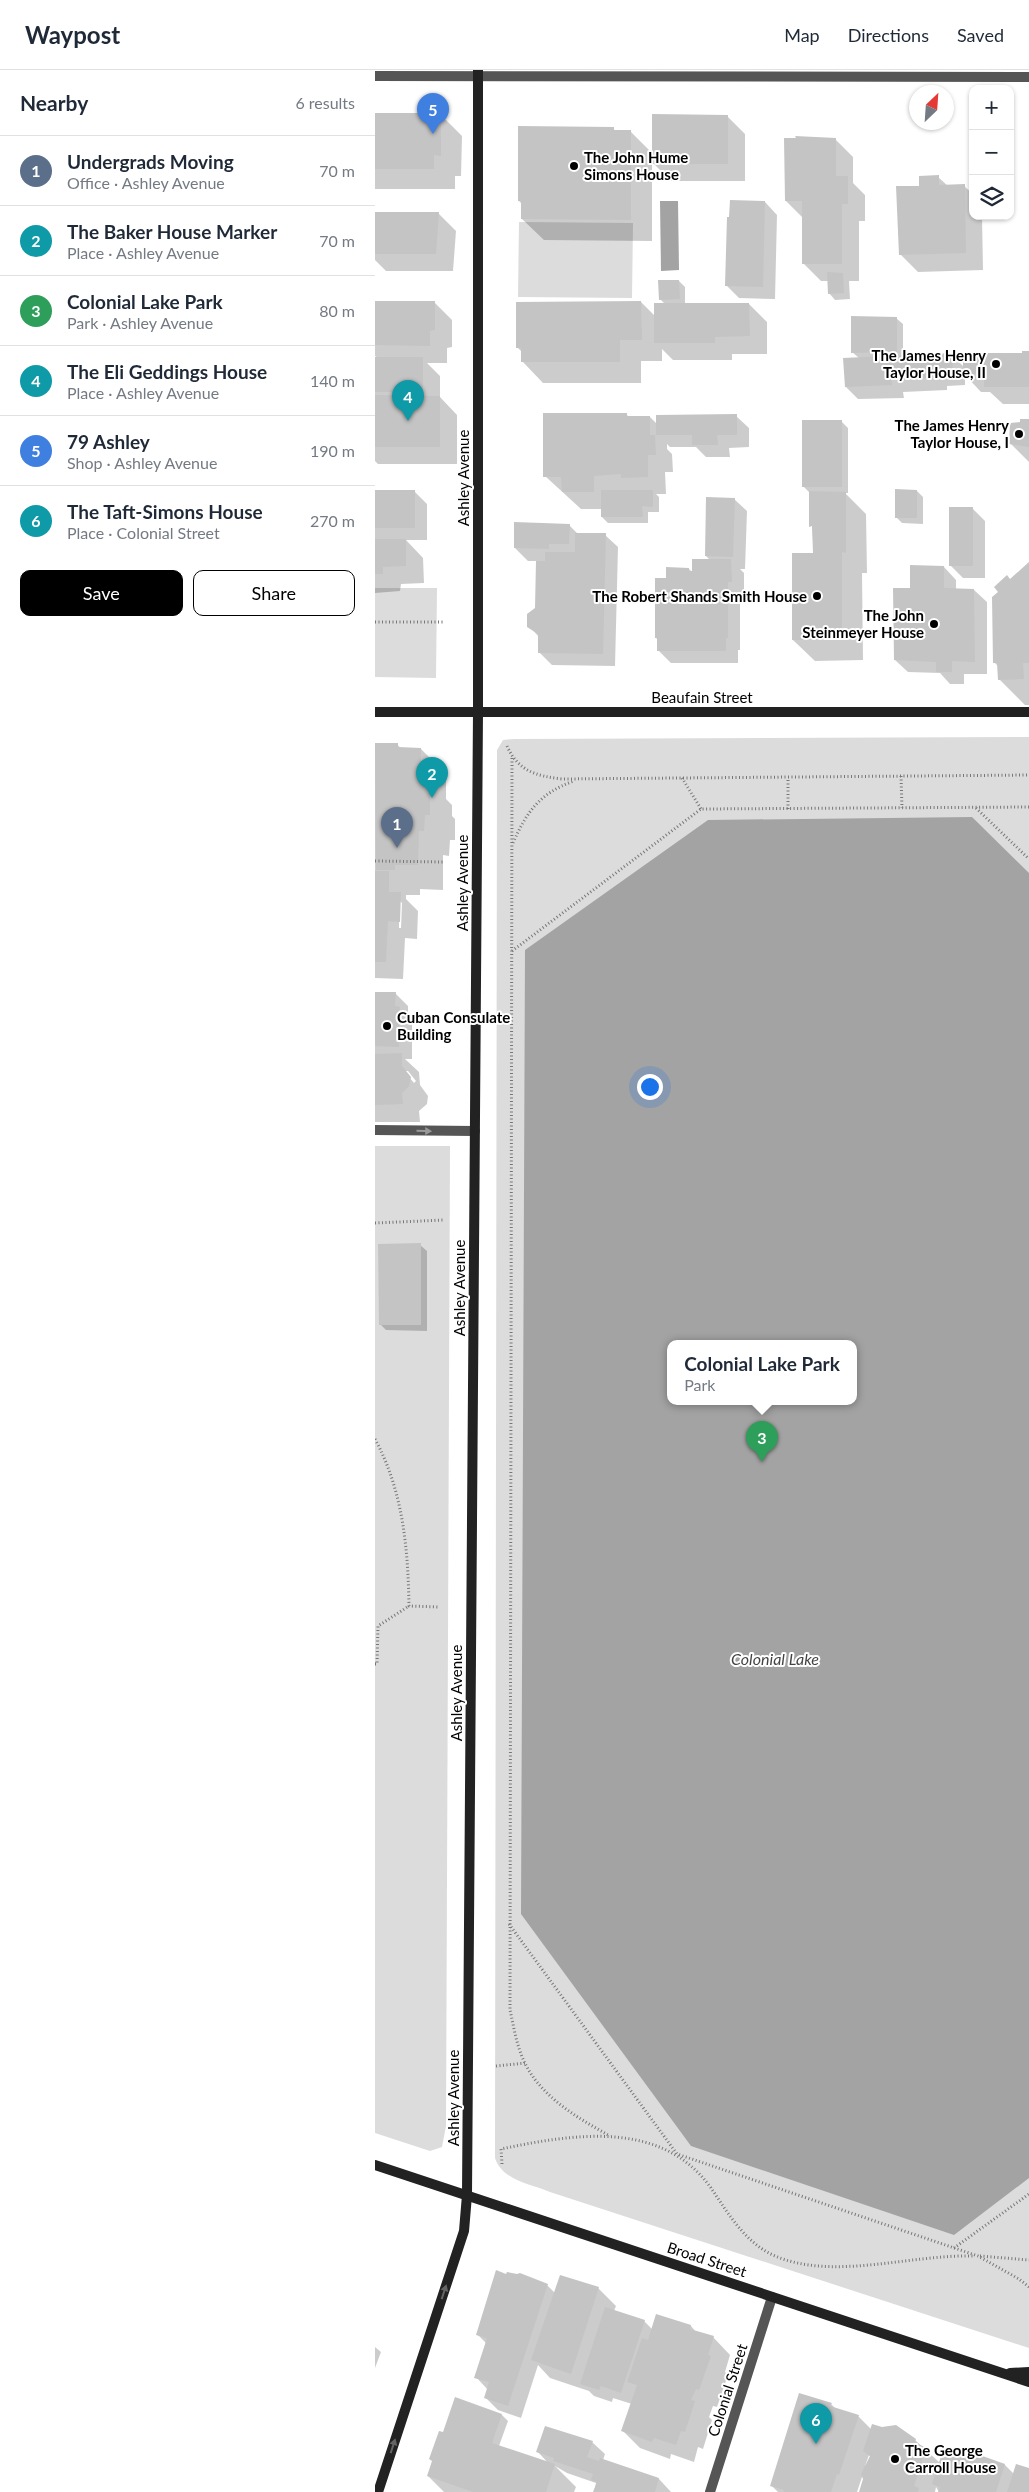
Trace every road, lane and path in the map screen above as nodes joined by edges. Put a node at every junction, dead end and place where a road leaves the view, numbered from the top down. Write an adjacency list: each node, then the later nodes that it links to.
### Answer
1 (478, 73): 2 (street); 3 (street); 7 (street, Ashley Avenue)
2 (375, 76)
3 (1029, 77)
4 (375, 622): 5 (path)
5 (445, 622)
6 (375, 712): 7 (street, Beaufain Street)
7 (478, 712): 8 (street, Beaufain Street); 27 (street, Ashley Avenue)
8 (1029, 712)
9 (507, 746): 10 (path)
10 (512, 758): 15 (path); 21 (path)
11 (1029, 775): 12 (path)
12 (901, 776): 14 (path); 18 (path)
13 (682, 778): 14 (path); 15 (path); 20 (path)
14 (789, 778): 17 (path)
15 (577, 780): 21 (path)
16 (1029, 807): 19 (path)
17 (788, 808): 18 (path); 20 (path)
18 (902, 808): 19 (path)
19 (975, 808): 22 (path)
20 (701, 809): 25 (path)
21 (513, 845): 25 (path)
22 (1029, 859)
23 (375, 861): 24 (path)
24 (444, 862)
25 (512, 952): 35 (path)
26 (375, 1130): 27 (street, one-way to 27)
27 (475, 1131): 43 (street, Ashley Avenue)
28 (444, 1220): 29 (path)
29 (375, 1222)
30 (375, 1439): 31 (path)
31 (409, 1606): 32 (path); 33 (path)
32 (439, 1607)
33 (377, 1626): 34 (path)
34 (375, 1664)
35 (509, 1924): 36 (path); 39 (path)
36 (526, 2063): 37 (path); 38 (path)
37 (496, 2066)
38 (610, 2136): 39 (path); 40 (path)
39 (677, 2154): 44 (path); 45 (path)
40 (502, 2164)
41 (375, 2165): 43 (street, Broad Street)
42 (1029, 2194): 44 (path)
43 (467, 2195): 48 (street, Broad Street); 52 (street, Ashley Avenue, one-way to 43)
44 (954, 2248): 45 (path)
45 (978, 2256): 46 (path); 47 (path)
46 (1029, 2260)
47 (1029, 2287)
48 (772, 2296): 50 (street, Broad Street); 53 (street, Colonial Street)
49 (1029, 2372): 50 (street)
50 (1005, 2374): 51 (street, Broad Street)
51 (1029, 2382)
52 (377, 2492)
53 (710, 2492)

